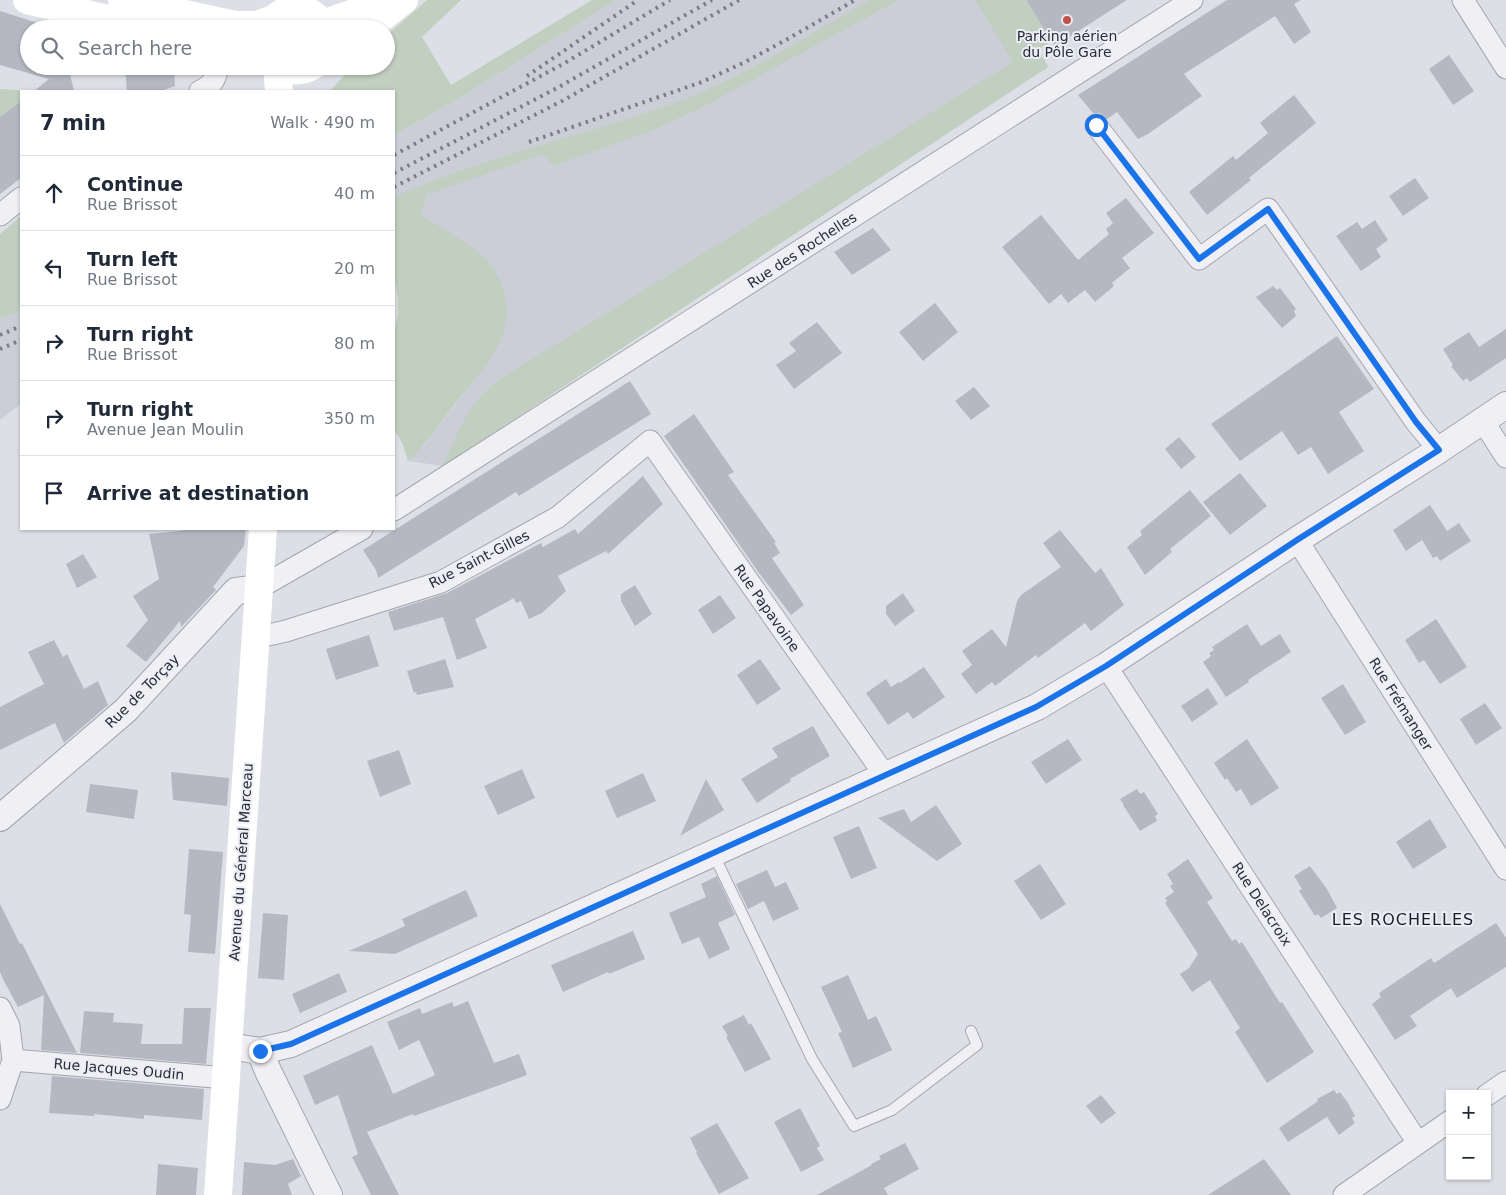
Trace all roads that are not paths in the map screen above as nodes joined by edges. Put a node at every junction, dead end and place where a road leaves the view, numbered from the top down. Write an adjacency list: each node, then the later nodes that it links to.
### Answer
1 (27, 0): 9 (main road)
2 (122, 0): 10 (main road)
3 (378, 0): 8 (main road)
4 (404, 0): 11 (main road)
5 (1192, 0): 27 (street, Rue des Rochelles)
6 (1463, 0): 12 (street)
7 (274, 16): 8 (main road)
8 (316, 16)
9 (112, 20)
10 (212, 20)
11 (378, 20)
12 (1506, 68)
13 (216, 75): 16 (street)
14 (278, 75): 17 (main road)
15 (309, 75): 18 (main road)
16 (202, 90)
17 (279, 90)
18 (305, 90)
19 (1096, 125): 25 (street)
20 (20, 199): 21 (street)
21 (0, 215)
22 (1506, 405): 23 (street)
23 (1483, 421): 25 (street); 26 (street)
24 (650, 441): 32 (street, Rue Saint-Gilles); 34 (street, Rue Papavoine)
25 (1439, 450): 30 (street)
26 (1506, 457)
27 (400, 503)
28 (263, 530): 31 (main road, Avenue du Général Marceau)
29 (360, 530): 31 (street)
30 (1297, 540): 33 (street); 37 (street, Rue Frémanger)
31 (259, 588): 32 (main road, Avenue du Général Marceau); 35 (street, Rue de Torçay)
32 (255, 638): 40 (main road, Avenue du Général Marceau)
33 (1106, 666): 34 (street); 48 (street, Rue Delacroix)
34 (884, 774): 36 (street)
35 (0, 818)
36 (713, 852): 39 (lane); 41 (street)
37 (1506, 869)
38 (0, 1008): 42 (street)
39 (971, 1031)
40 (229, 1046): 41 (street); 43 (main road, Avenue du Général Marceau)
41 (260, 1051): 50 (street)
42 (13, 1060): 43 (street, Rue Jacques Oudin); 46 (street)
43 (226, 1078): 49 (main road, Avenue du Général Marceau)
44 (1506, 1082): 45 (street)
45 (1491, 1092)
46 (0, 1099)
47 (1446, 1124): 48 (street)
48 (1418, 1143): 51 (street)
49 (218, 1195)
50 (329, 1195)
51 (1344, 1195)

